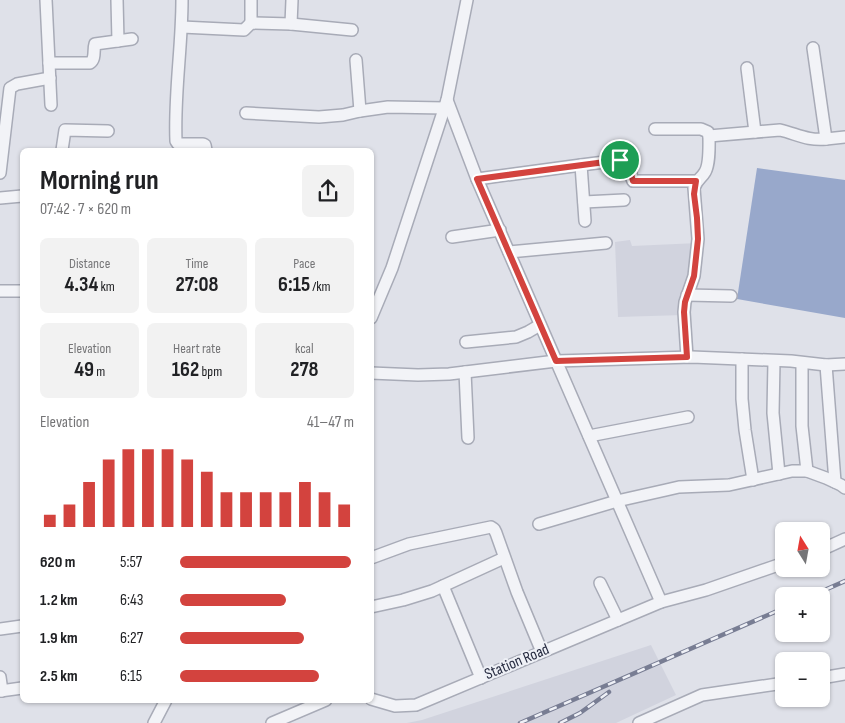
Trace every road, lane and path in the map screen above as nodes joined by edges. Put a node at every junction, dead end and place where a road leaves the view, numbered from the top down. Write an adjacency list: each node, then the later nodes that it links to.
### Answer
1 (46, 0): 15 (street)
2 (117, 0): 12 (street)
3 (182, 0): 9 (street)
4 (251, 0): 7 (street)
5 (292, 0): 8 (street)
6 (467, 0): 18 (street)
7 (251, 23): 8 (street); 9 (street)
8 (291, 24): 10 (street)
9 (182, 27): 29 (street)
10 (352, 30)
11 (132, 40): 12 (street)
12 (118, 41): 15 (street)
13 (814, 48): 27 (street)
14 (356, 60): 20 (street)
15 (49, 63): 17 (street)
16 (747, 68): 24 (street)
17 (50, 78): 19 (street); 31 (street)
18 (446, 104): 20 (street); 32 (street); 47 (street)
19 (52, 105)
20 (360, 111): 21 (street)
21 (246, 113)
22 (655, 129): 25 (street)
23 (108, 131): 28 (street)
24 (755, 132): 25 (street); 27 (street)
25 (709, 136): 33 (street)
26 (845, 137): 27 (street)
27 (826, 139)
28 (62, 148)
29 (206, 148)
30 (581, 165): 32 (street); 33 (street); 37 (street)
31 (0, 173)
32 (477, 179): 39 (street)
33 (696, 181): 45 (street)
34 (20, 196): 35 (street)
35 (0, 198)
36 (624, 200): 37 (street)
37 (584, 202): 38 (street)
38 (585, 221)
39 (500, 230): 40 (street); 42 (street)
40 (452, 237)
41 (606, 243): 42 (street)
42 (509, 252): 48 (street)
43 (0, 291): 44 (street)
44 (20, 291)
45 (687, 295): 46 (street); 50 (street)
46 (731, 296)
47 (374, 311)
48 (540, 325): 49 (street); 52 (street)
49 (466, 342)
50 (687, 357): 51 (street); 52 (street)
51 (742, 359): 53 (street); 64 (street)
52 (556, 361): 57 (street); 60 (street)
53 (774, 361): 54 (street); 63 (street)
54 (802, 363): 56 (street); 62 (street)
55 (845, 364): 56 (street)
56 (826, 365): 65 (street)
57 (465, 372): 58 (street); 61 (street)
58 (374, 373)
59 (688, 417): 60 (street)
60 (588, 436): 66 (street)
61 (468, 438)
62 (807, 471): 63 (street); 65 (street)
63 (779, 474): 64 (street)
64 (753, 480): 66 (street)
65 (840, 485)
66 (617, 501): 67 (street); 75 (street)
67 (539, 524)
68 (845, 539): 69 (street)
69 (830, 546)
70 (374, 557): 71 (street)
71 (504, 558): 74 (street); 80 (street)
72 (775, 566): 75 (street, Station Road)
73 (600, 583): 77 (street)
74 (444, 586): 76 (street); 84 (street)
75 (661, 602): 77 (street, Station Road)
76 (374, 606)
77 (618, 620): 80 (street, Station Road)
78 (20, 626): 79 (street)
79 (0, 629)
80 (542, 652): 84 (street, Station Road)
81 (845, 674): 82 (street)
82 (830, 676)
83 (0, 677): 87 (street)
84 (481, 678): 88 (street, Station Road)
85 (775, 684): 93 (street)
86 (20, 688): 87 (street)
87 (1, 691)
88 (374, 700)
89 (164, 703): 91 (street)
90 (319, 703): 92 (street)
91 (154, 723)
92 (272, 723)
93 (639, 723)

